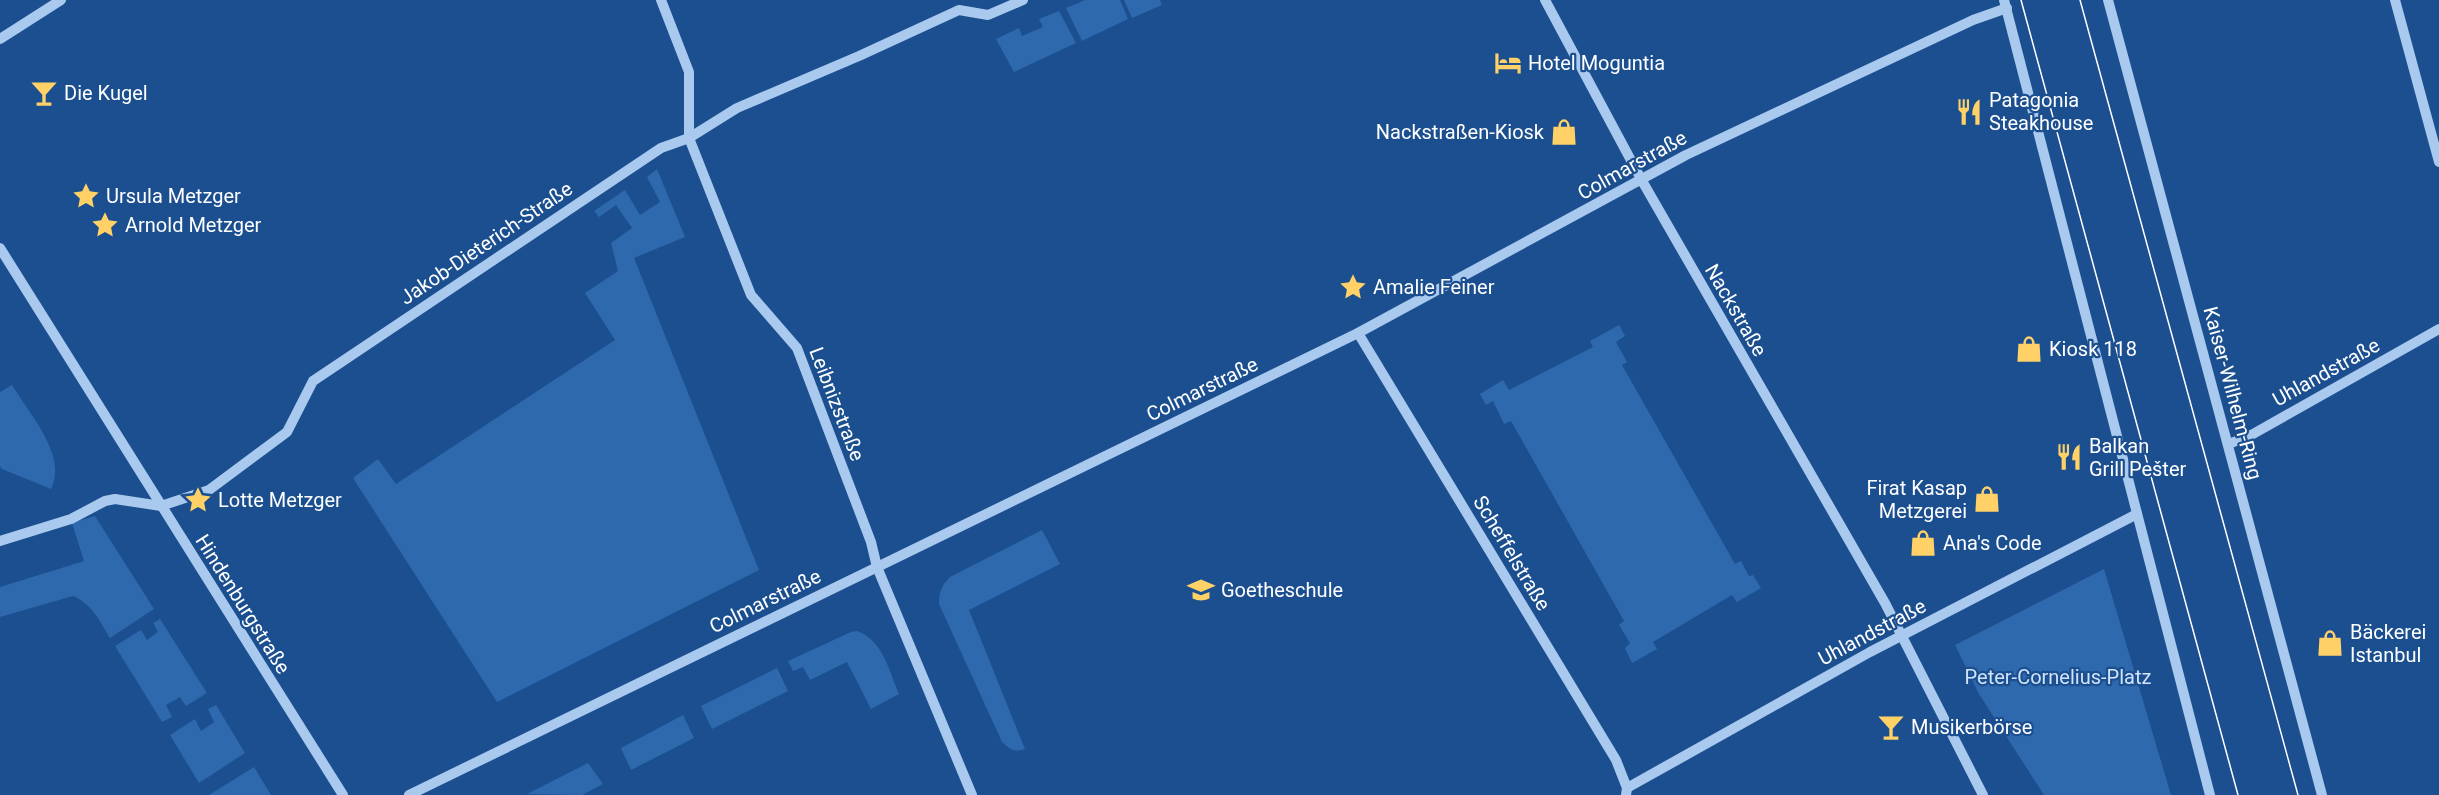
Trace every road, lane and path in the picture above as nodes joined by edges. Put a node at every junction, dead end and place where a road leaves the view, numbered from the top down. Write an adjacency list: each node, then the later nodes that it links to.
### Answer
1 (62, 0): 8 (street)
2 (661, 0): 9 (street, Leibnizstraße)
3 (1023, 0): 9 (street, Jakob-Dieterich-Straße)
4 (1545, 0): 11 (street, Nackstraße)
5 (2108, 0): 15 (street, Kaiser-Wilhelm-Ring)
6 (2395, 0): 10 (street)
7 (2006, 4): 11 (street, Colmarstraße); 17 (street)
8 (0, 39)
9 (689, 138): 16 (street, Jakob-Dieterich-Straße); 19 (street, Leibnizstraße)
10 (2439, 162)
11 (1641, 179): 14 (street, Colmarstraße); 20 (street, Nackstraße)
12 (0, 248): 16 (street, Hindenburgstraße)
13 (2439, 329): 15 (street, Uhlandstraße)
14 (1358, 333): 19 (street, Colmarstraße); 21 (street, Scheffelstraße)
15 (2229, 444): 27 (street, Kaiser-Wilhelm-Ring)
16 (161, 506): 18 (street, Jakob-Dieterich-Straße); 22 (street, Hindenburgstraße)
17 (2137, 514): 20 (street, Uhlandstraße); 26 (street)
18 (0, 541)
19 (877, 567): 23 (street, Colmarstraße); 24 (street, Leibnizstraße)
20 (1902, 635): 21 (street, Uhlandstraße); 25 (street)
21 (1627, 792)
22 (343, 795)
23 (409, 795)
24 (972, 795)
25 (1983, 795)
26 (2210, 795)
27 (2322, 795)

